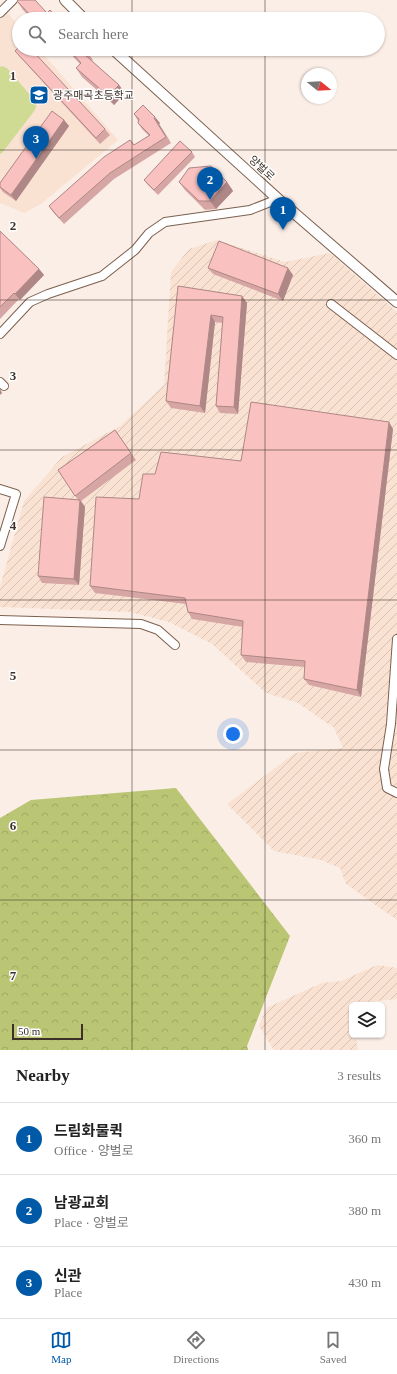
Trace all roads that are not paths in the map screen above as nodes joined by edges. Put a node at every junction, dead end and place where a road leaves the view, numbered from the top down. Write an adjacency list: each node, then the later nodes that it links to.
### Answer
1 (13, 0): 4 (street)
2 (65, 0): 3 (street)
3 (77, 12)
4 (0, 13)
5 (121, 56): 6 (street, 양벌로)
6 (278, 198): 7 (street, 양벌로); 9 (street)
7 (397, 302)
8 (331, 304): 10 (street)
9 (0, 334)
10 (397, 355)
11 (0, 489): 12 (street)
12 (0, 546)
13 (0, 620): 15 (street)
14 (397, 639): 16 (street)
15 (175, 645)
16 (397, 793)

